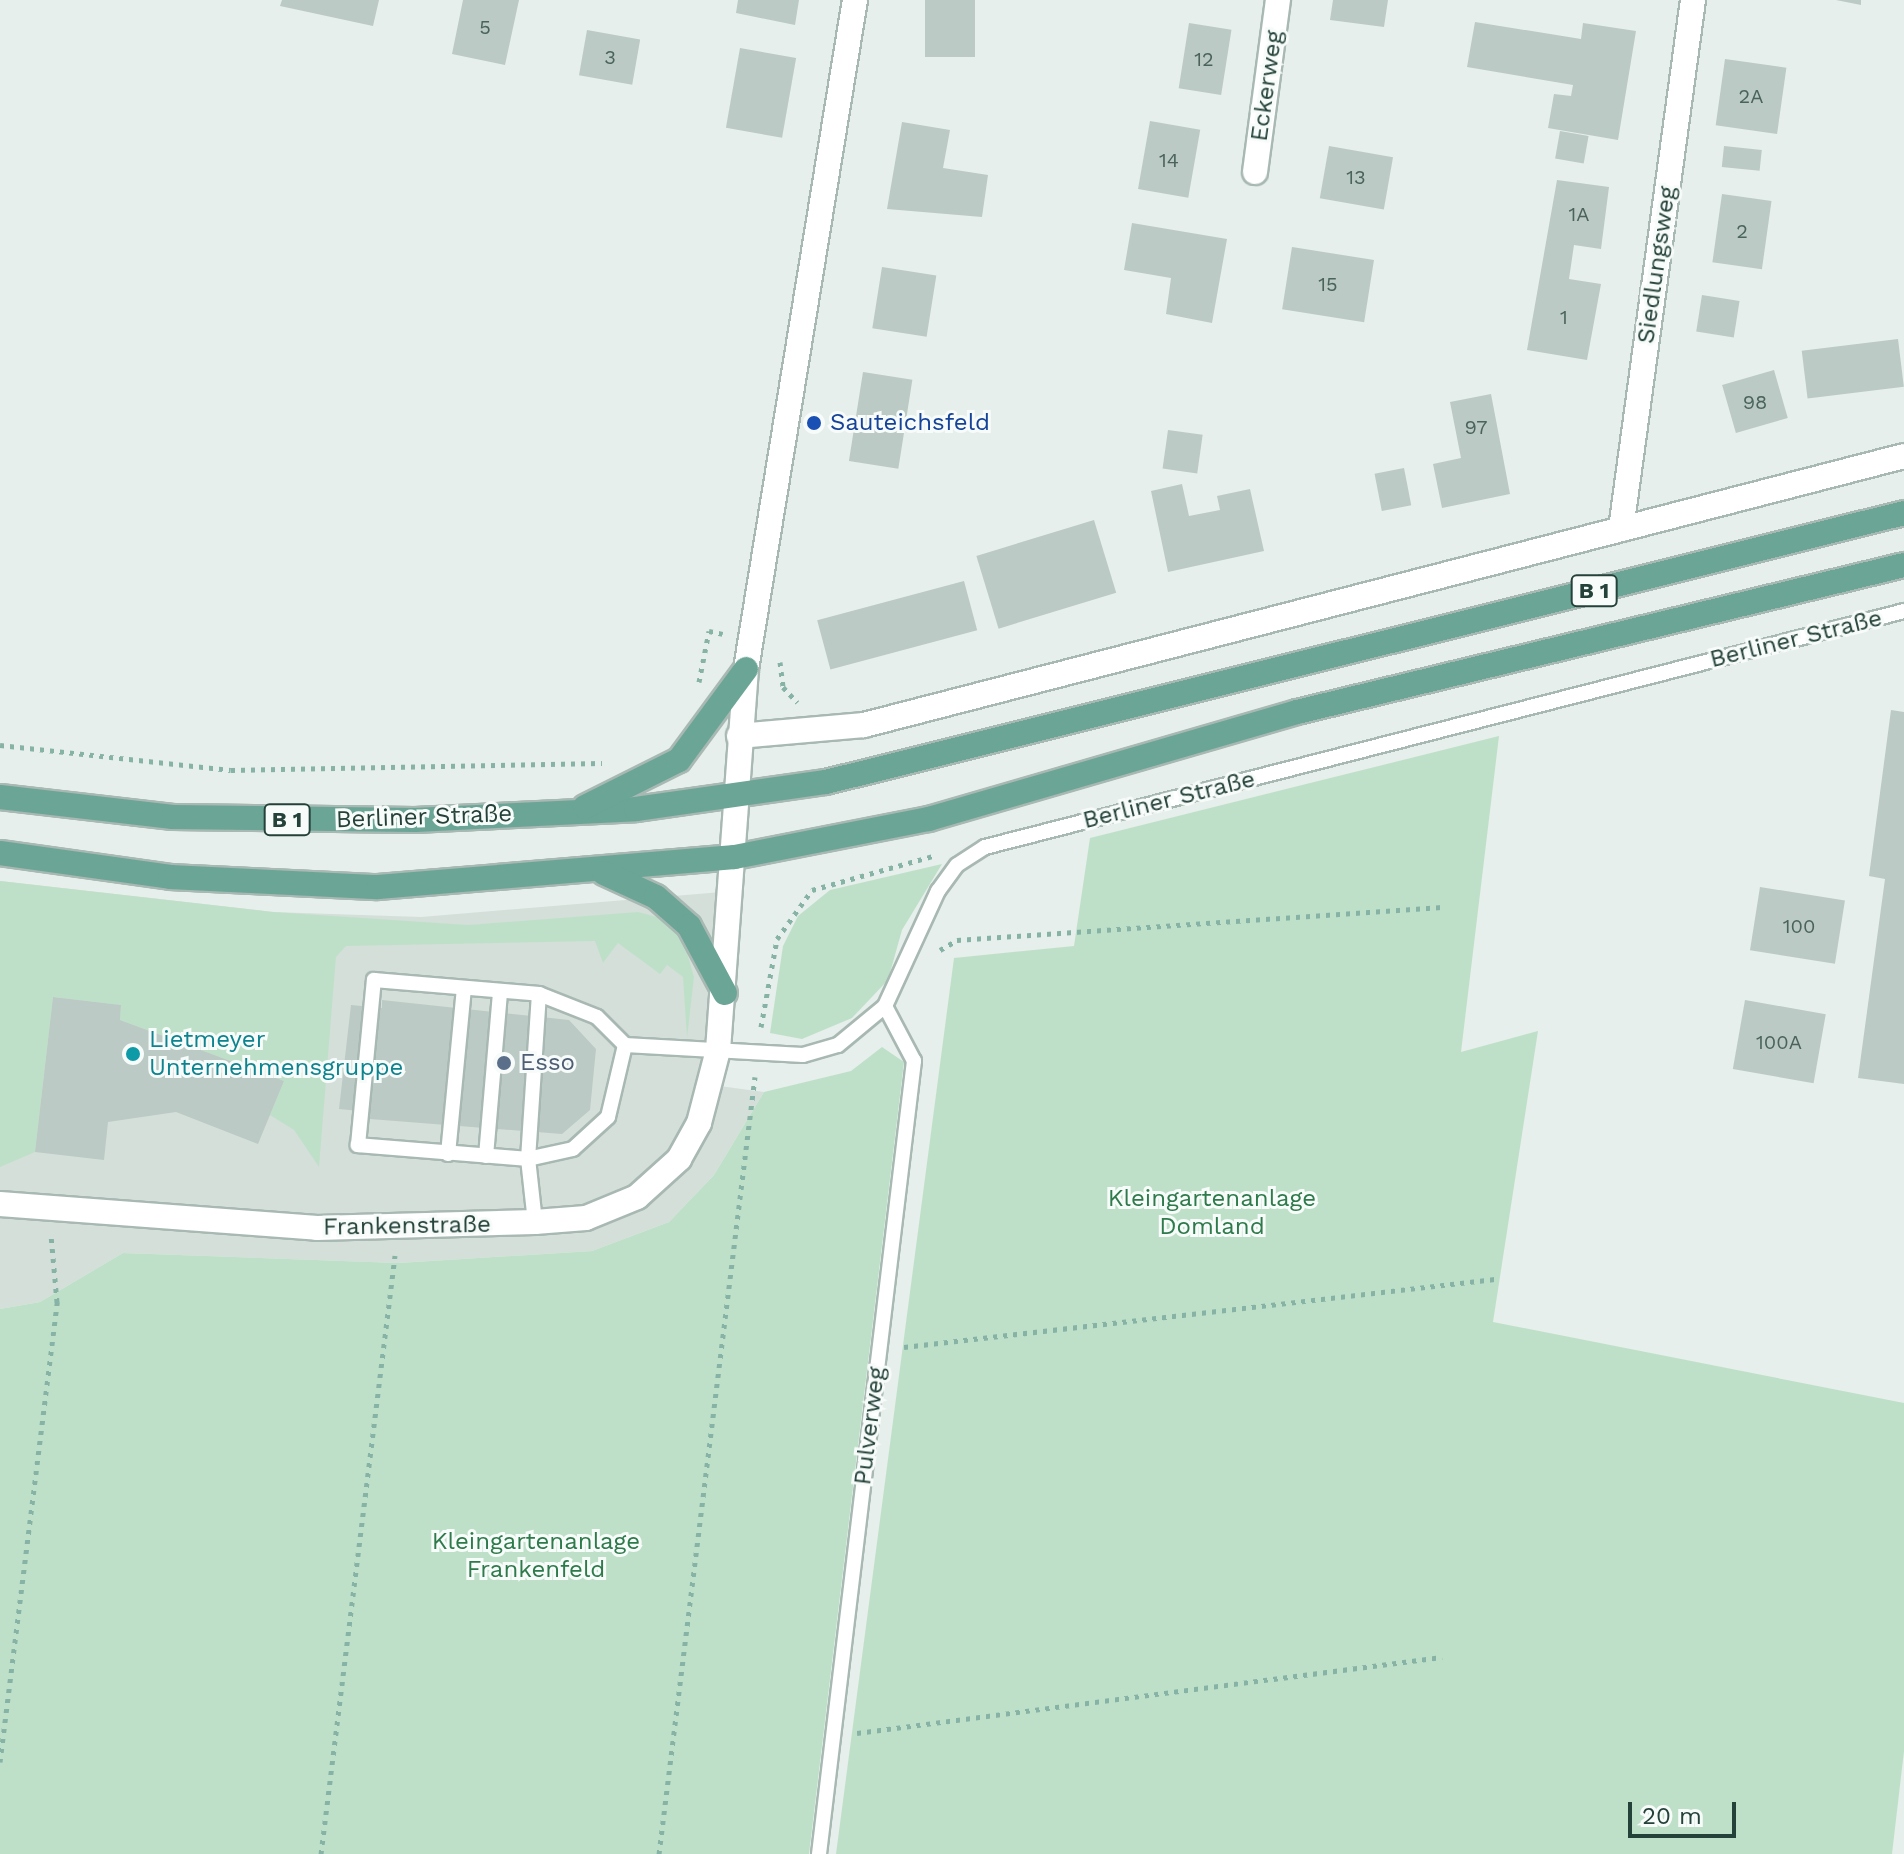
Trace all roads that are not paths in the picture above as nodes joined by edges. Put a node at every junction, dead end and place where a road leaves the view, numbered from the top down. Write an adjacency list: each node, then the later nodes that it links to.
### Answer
1 (855, 0): 10 (street)
2 (1278, 0): 4 (street, Eckerweg)
3 (1693, 0): 7 (street, Siedlungsweg)
4 (1255, 172)
5 (1904, 456): 7 (street)
6 (1904, 513): 12 (main road, B 1)
7 (1621, 529): 11 (street)
8 (1904, 565): 16 (main road, B 1)
9 (1904, 611): 22 (lane, Berliner Straße)
10 (746, 669): 11 (street); 14 (main road)
11 (739, 736): 12 (street)
12 (737, 794): 14 (main road, Berliner Straße / B 1); 16 (street)
13 (0, 797): 14 (main road, Berliner Straße / B 1)
14 (576, 812)
15 (0, 853): 17 (main road, B 1)
16 (735, 857): 17 (main road, B 1); 20 (street)
17 (602, 872): 20 (main road)
18 (464, 989): 19 (lane); 25 (lane); 25 (lane)
19 (500, 992): 21 (lane); 26 (lane)
20 (725, 993): 24 (street)
21 (539, 994): 23 (lane); 27 (lane)
22 (885, 1006): 24 (lane, Berliner Straße); 30 (lane, Pulverweg)
23 (625, 1045): 24 (lane, Berliner Straße); 27 (lane)
24 (718, 1050): 29 (street, Frankenstraße)
25 (448, 1154): 26 (lane)
26 (486, 1156): 27 (lane)
27 (528, 1159): 29 (lane)
28 (0, 1204): 29 (street, Frankenstraße)
29 (535, 1222)
30 (819, 1854)

